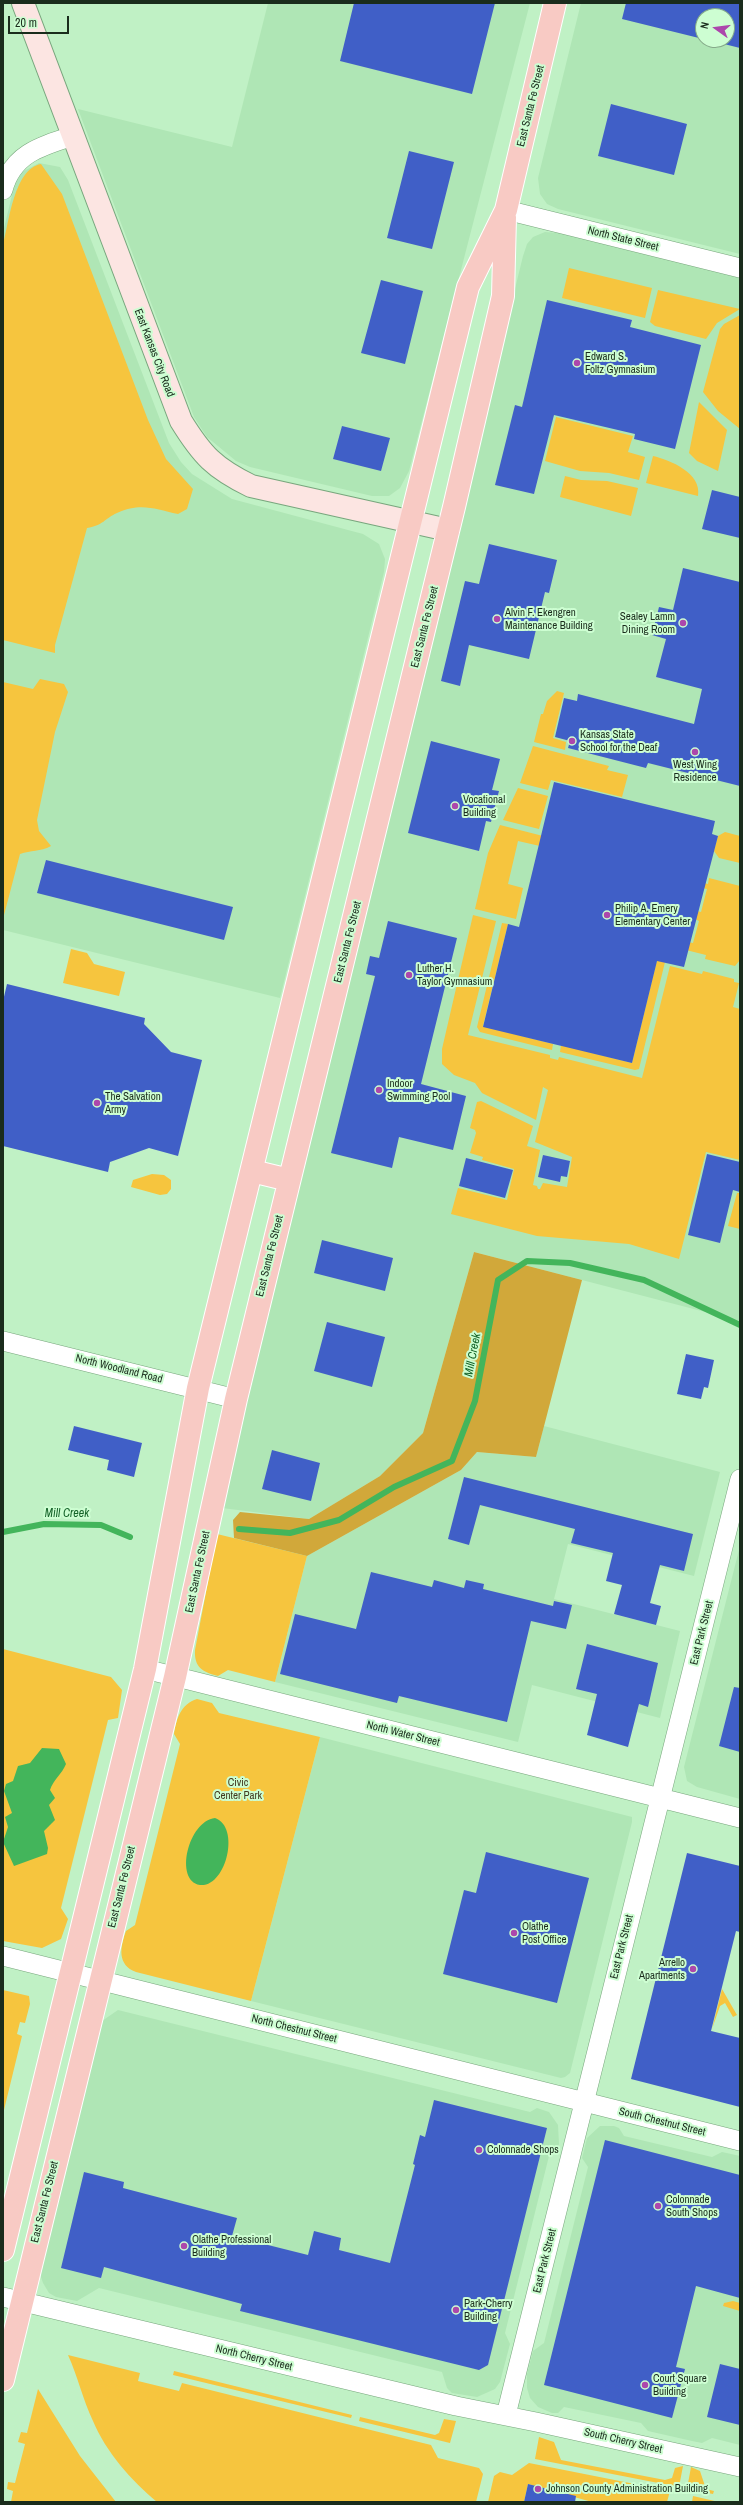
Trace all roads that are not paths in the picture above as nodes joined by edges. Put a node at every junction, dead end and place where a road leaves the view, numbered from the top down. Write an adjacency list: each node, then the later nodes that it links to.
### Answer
1 (23, 3): 3 (street, East Kansas City Road)
2 (555, 3): 5 (main road, East Santa Fe Street)
3 (73, 136): 4 (street); 7 (street, East Kansas City Road)
4 (3, 190)
5 (506, 210): 6 (street, North State Street); 7 (main road, East Santa Fe Street); 8 (main road, East Santa Fe Street)
6 (740, 268)
7 (411, 522): 8 (street, East Kansas City Road); 9 (main road, East Santa Fe Street)
8 (448, 530): 10 (main road, East Santa Fe Street)
9 (252, 1170): 10 (main road); 12 (main road, East Santa Fe Street)
10 (289, 1180): 13 (main road, East Santa Fe Street)
11 (3, 1341): 12 (street, North Woodland Road)
12 (198, 1388): 13 (street, North Woodland Road); 15 (main road, East Santa Fe Street)
13 (236, 1399): 16 (main road, East Santa Fe Street)
14 (740, 1479): 17 (street, East Park Street)
15 (144, 1670): 16 (street, North Water Street); 20 (main road, East Santa Fe Street)
16 (175, 1677): 17 (street, North Water Street); 21 (main road, East Santa Fe Street)
17 (660, 1798): 18 (street, North Water Street); 22 (street, East Park Street)
18 (740, 1818)
19 (3, 1956): 20 (street, North Chestnut Street)
20 (69, 1972): 21 (street, North Chestnut Street); 24 (main road, East Santa Fe Street)
21 (99, 1980): 22 (street, North Chestnut Street); 25 (main road, East Santa Fe Street)
22 (584, 2102): 23 (street, South Chestnut Street); 27 (street, East Park Street)
23 (740, 2141)
24 (3, 2250)
25 (13, 2299): 26 (main road, East Santa Fe Street); 27 (street, North Cherry Street)
26 (3, 2380)
27 (506, 2416): 28 (street, South Cherry Street)
28 (740, 2467)

